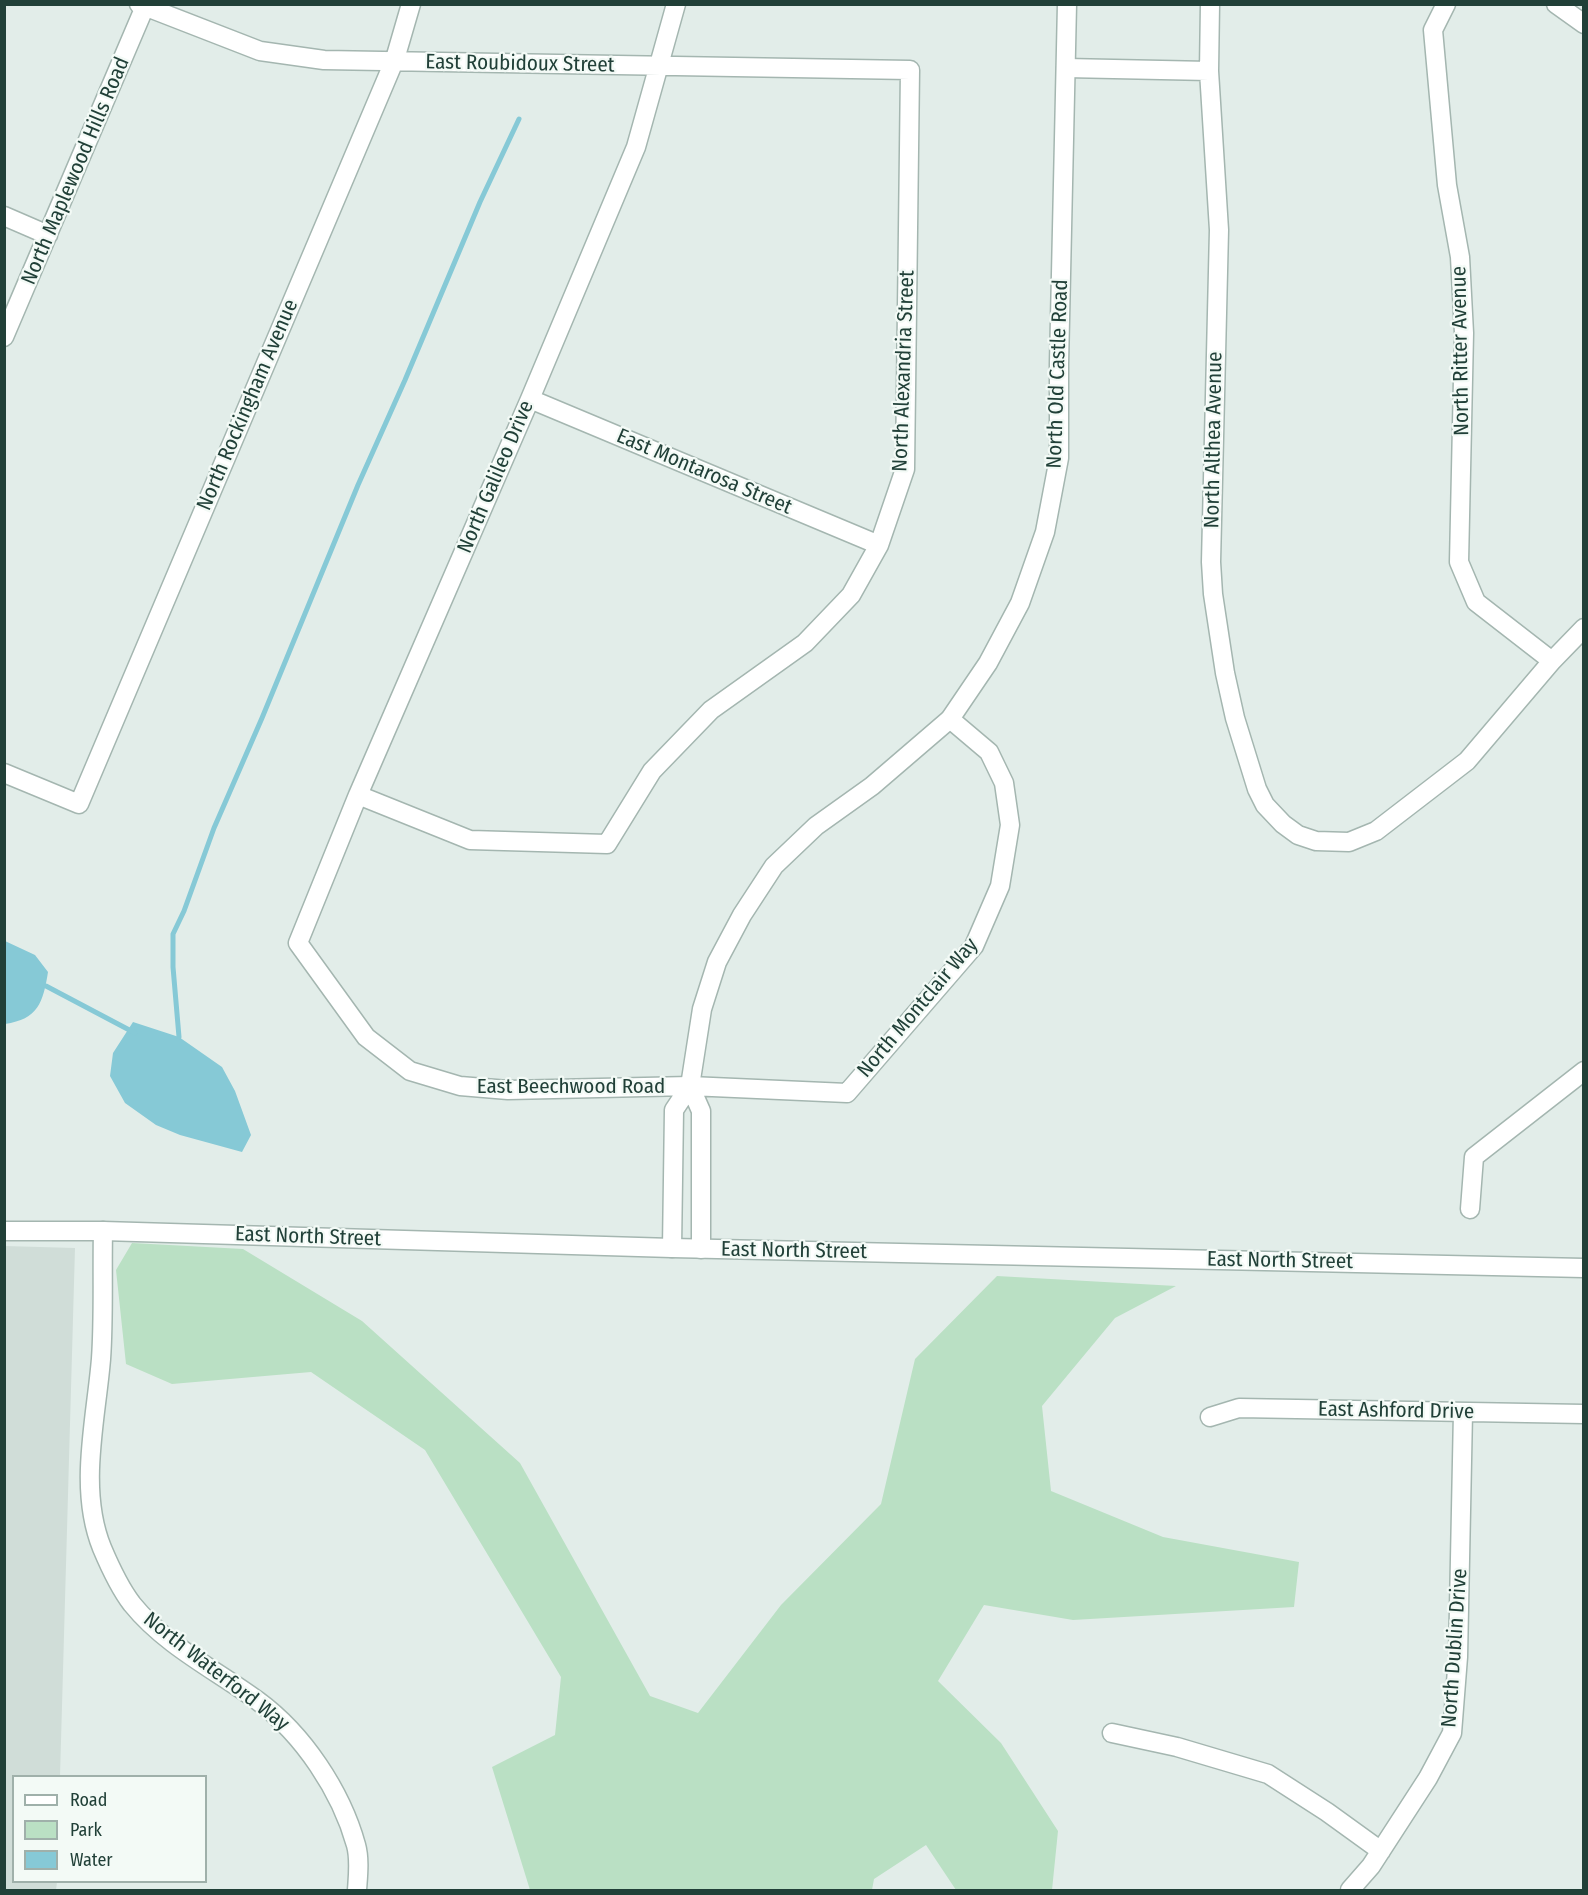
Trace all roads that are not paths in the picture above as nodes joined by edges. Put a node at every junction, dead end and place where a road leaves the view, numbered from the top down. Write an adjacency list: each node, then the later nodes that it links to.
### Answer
1 (411, 4): 9 (street, North Rockingham Avenue)
2 (676, 4): 10 (street, North Galileo Drive)
3 (1067, 4): 11 (street, North Old Castle Road)
4 (1210, 4): 13 (street, North Althea Avenue)
5 (1446, 4): 20 (street, North Ritter Avenue)
6 (1556, 4): 8 (street)
7 (144, 5): 9 (street, East Roubidoux Street); 15 (street, North Maplewood Hills Road)
8 (1584, 24)
9 (393, 62): 10 (street, East Roubidoux Street); 22 (street, North Rockingham Avenue)
10 (659, 66): 12 (street, East Roubidoux Street); 17 (street, North Galileo Drive)
11 (1066, 68): 13 (street); 21 (street, North Old Castle Road)
12 (910, 70): 18 (street, North Alexandria Street)
13 (1209, 71): 20 (street, North Althea Avenue)
14 (4, 216): 15 (street)
15 (48, 235): 16 (street, North Maplewood Hills Road)
16 (4, 337)
17 (530, 399): 18 (street, East Montarosa Street); 23 (street, North Galileo Drive)
18 (879, 545): 23 (street, North Alexandria Street)
19 (1584, 628): 20 (street)
20 (1552, 661)
21 (950, 719): 26 (street, North Old Castle Road); 26 (street, North Montclair Way)
22 (4, 773)
23 (358, 795): 24 (street, North Galileo Drive)
24 (298, 943): 26 (street, East Beechwood Road)
25 (1584, 1071): 27 (street)
26 (690, 1086): 30 (street); 31 (street)
27 (1470, 1209)
28 (4, 1231): 29 (street, East North Street)
29 (103, 1231): 30 (street, East North Street); 38 (street, North Waterford Way)
30 (672, 1248): 31 (street, East North Street)
31 (701, 1249): 32 (street, East North Street)
32 (1584, 1268)
33 (1463, 1412): 34 (street, East Ashford Drive); 35 (street, East Ashford Drive); 37 (street, North Dublin Drive)
34 (1584, 1414)
35 (1210, 1417)
36 (1112, 1733): 37 (street)
37 (1381, 1851): 39 (street, North Dublin Drive)
38 (357, 1890)
39 (1350, 1890)

